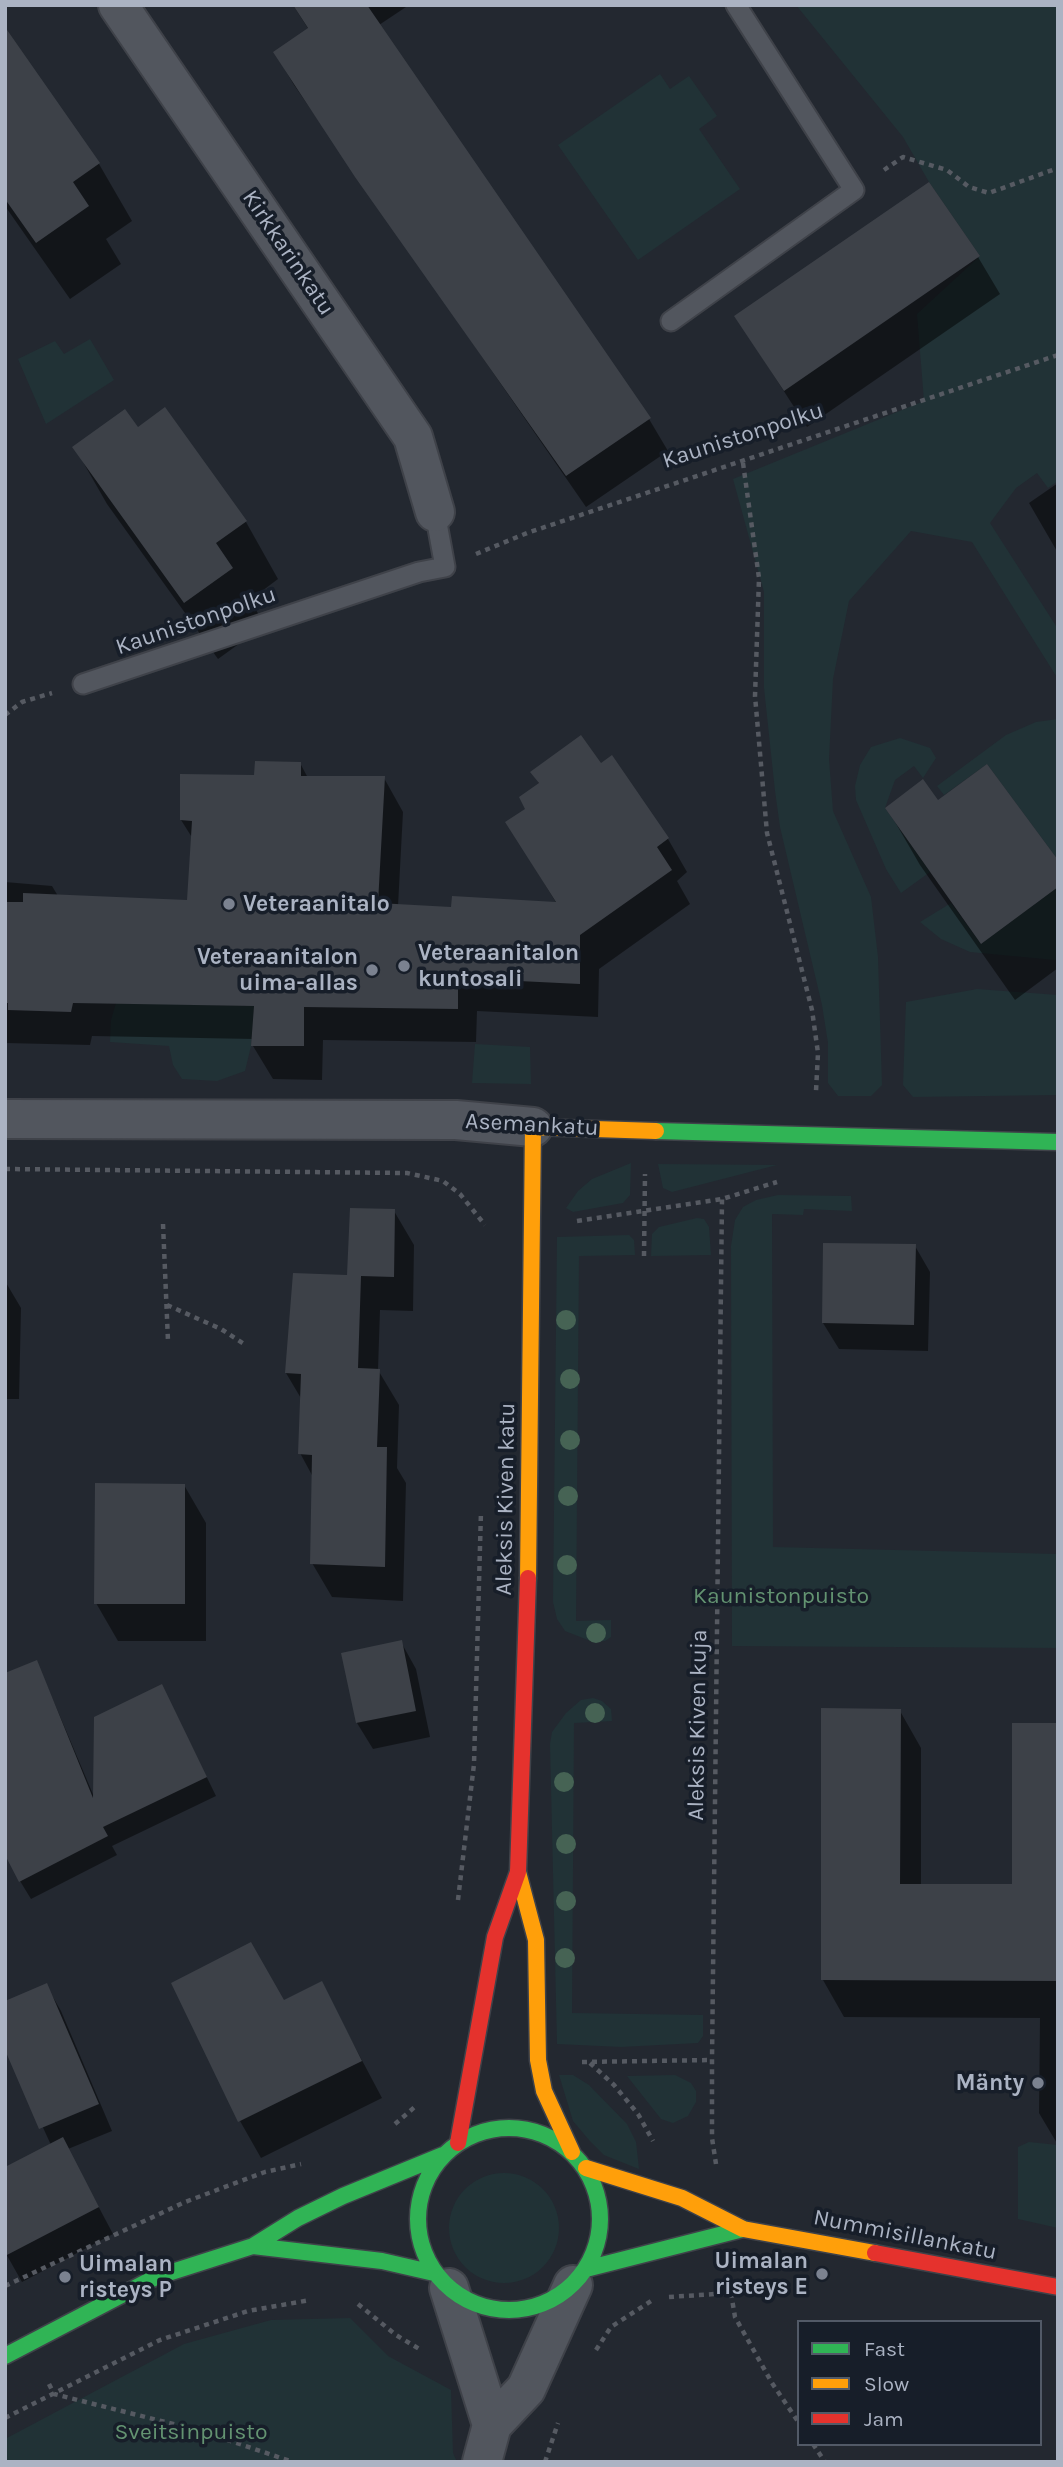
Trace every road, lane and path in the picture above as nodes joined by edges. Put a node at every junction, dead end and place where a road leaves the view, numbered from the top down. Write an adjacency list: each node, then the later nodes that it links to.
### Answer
1 (118, 5): 8 (street, Kirkkarinkatu)
2 (736, 5): 4 (lane)
3 (1058, 168): 4 (path)
4 (854, 190): 5 (lane)
5 (671, 321)
6 (1058, 355): 7 (path, Kaunistonpolku)
7 (743, 463): 9 (path, Kaunistonpolku); 12 (path)
8 (435, 512): 9 (lane)
9 (445, 567): 10 (lane, Kaunistonpolku)
10 (83, 684): 11 (path)
11 (5, 715)
12 (816, 1101)
13 (5, 1119): 14 (street, Asemankatu)
14 (533, 1127): 15 (street, Asemankatu); 20 (street, Aleksis Kiven katu)
15 (644, 1131): 16 (street, Asemankatu); 18 (path)
16 (1058, 1142)
17 (5, 1169): 19 (path)
18 (645, 1213): 20 (path); 23 (path); 39 (path, Aleksis Kiven kuja)
19 (485, 1222): 20 (path); 22 (path)
20 (531, 1223): 28 (street, Aleksis Kiven katu)
21 (163, 1224): 24 (path)
22 (485, 1236)
23 (644, 1256)
24 (167, 1305): 25 (path); 26 (path)
25 (168, 1341)
26 (244, 1344)
27 (481, 1505): 29 (path)
28 (518, 1872): 33 (street, Aleksis Kiven katu); 34 (street, Aleksis Kiven katu)
29 (458, 1902)
30 (590, 2063): 35 (path)
31 (423, 2097): 32 (path)
32 (388, 2131)
33 (458, 2143): 34 (street); 36 (street)
34 (572, 2152): 38 (street)
35 (659, 2152)
36 (443, 2155): 41 (street); 43 (street)
37 (314, 2161): 44 (path)
38 (586, 2168): 40 (street, Nummisillankatu); 42 (street)
39 (716, 2168)
40 (743, 2229): 42 (street, Nummisillankatu); 45 (street, Nummisillankatu)
41 (253, 2246): 43 (street); 50 (street)
42 (580, 2277): 43 (street); 52 (street)
43 (442, 2281): 51 (street)
44 (5, 2286)
45 (1058, 2287)
46 (731, 2292): 56 (path)
47 (349, 2296): 51 (path)
48 (656, 2297): 52 (path)
49 (320, 2298): 53 (path)
50 (5, 2356)
51 (472, 2366): 57 (street)
52 (533, 2368): 57 (street)
53 (54, 2394): 55 (path); 59 (path)
54 (563, 2411): 61 (path)
55 (5, 2418)
56 (797, 2420)
57 (492, 2425): 60 (street)
58 (814, 2446): 62 (path)
59 (293, 2462)
60 (482, 2462)
61 (545, 2462)
62 (825, 2462)

